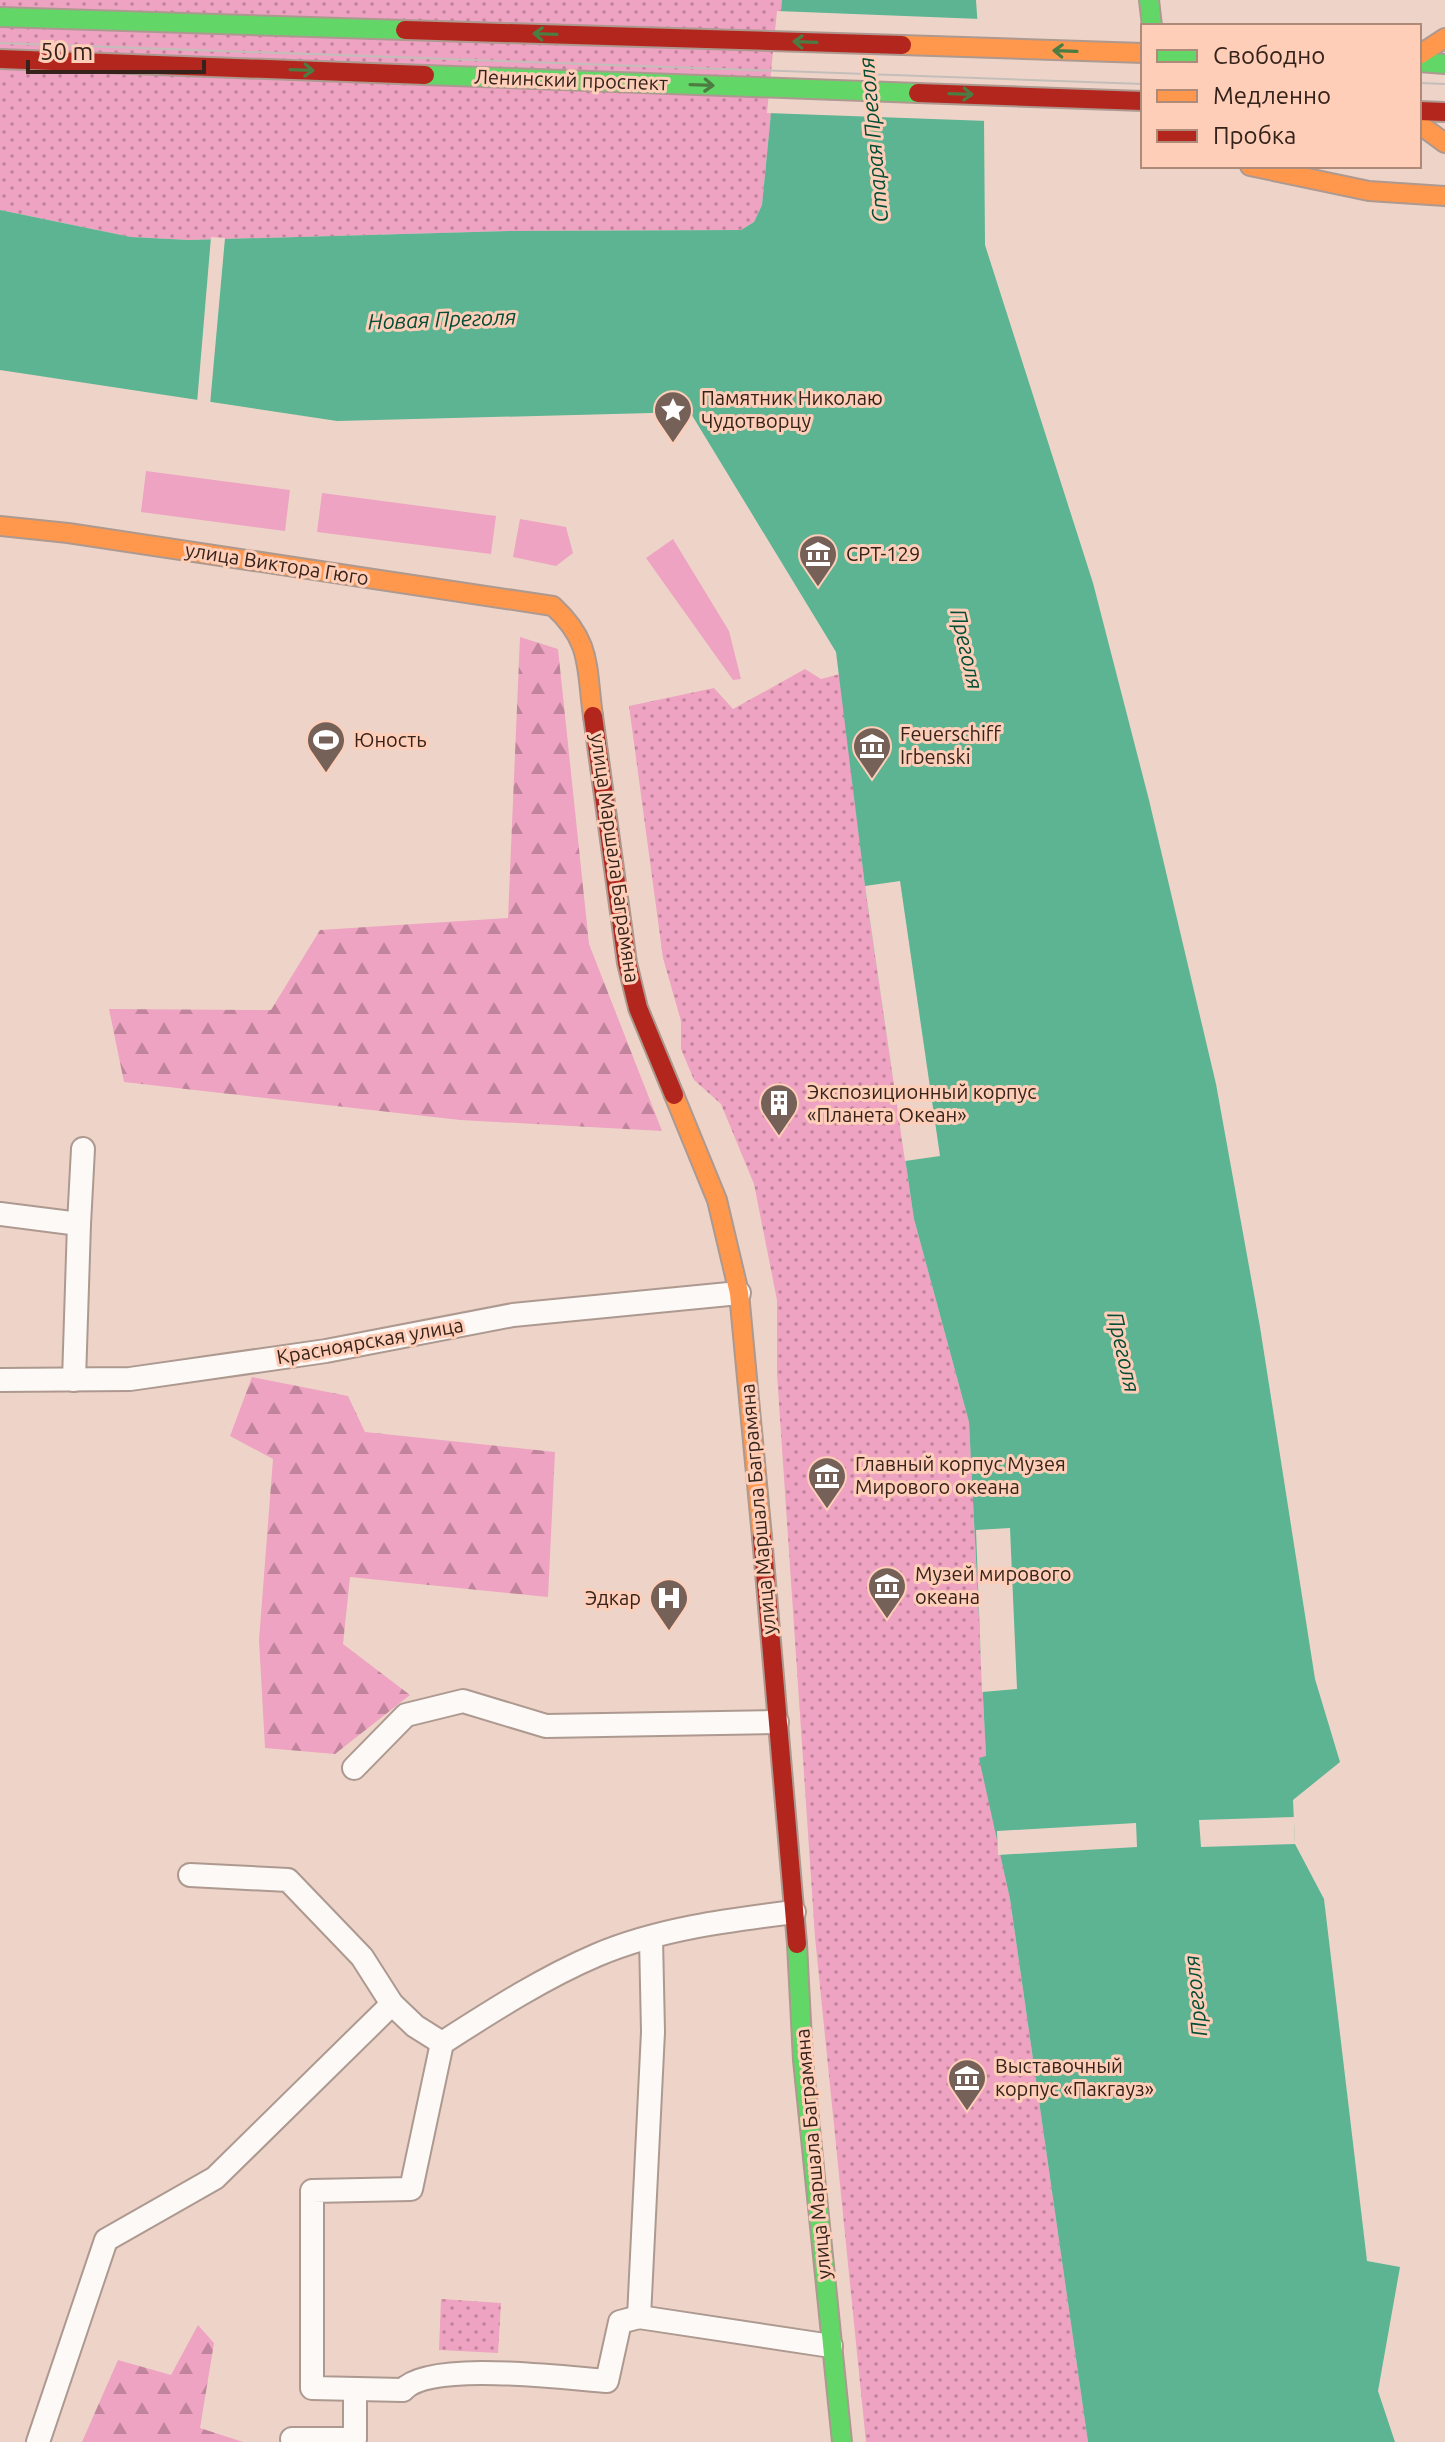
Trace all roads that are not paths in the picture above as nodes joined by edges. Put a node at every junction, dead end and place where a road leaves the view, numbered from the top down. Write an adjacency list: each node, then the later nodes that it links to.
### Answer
1 (1149, 0): 3 (street)
2 (0, 17): 5 (street, one-way to 2)
3 (1152, 24)
4 (1445, 38): 6 (street)
5 (1141, 53)
6 (1421, 54)
7 (0, 59): 10 (street, Ленинский проспект, one-way to 10)
8 (1421, 62): 9 (street)
9 (1445, 64)
10 (1141, 101)
11 (1421, 111): 12 (street)
12 (1445, 112)
13 (1421, 125): 14 (street)
14 (1445, 143)
15 (1260, 168): 16 (street)
16 (1445, 196)
17 (0, 526): 18 (street, улица Виктора Гюго)
18 (553, 606): 22 (street, улица Маршала Баграмяна)
19 (83, 1149): 21 (street)
20 (0, 1214): 21 (street)
21 (79, 1224): 24 (street)
22 (739, 1293): 24 (street, Красноярская улица); 25 (street, улица Маршала Баграмяна)
23 (0, 1380): 24 (street, Красноярская улица)
24 (74, 1380)
25 (777, 1722): 26 (street); 28 (street, улица Маршала Баграмяна)
26 (354, 1768)
27 (190, 1875): 30 (street)
28 (794, 1912): 29 (street); 33 (street, улица Маршала Баграмяна)
29 (651, 1938): 31 (street); 32 (street)
30 (392, 2004): 31 (street); 36 (street)
31 (442, 2043): 34 (street)
32 (639, 2317): 33 (street); 34 (street)
33 (831, 2346): 37 (street, улица Маршала Баграмяна)
34 (355, 2389): 35 (street)
35 (292, 2439)
36 (38, 2442)
37 (842, 2442)

